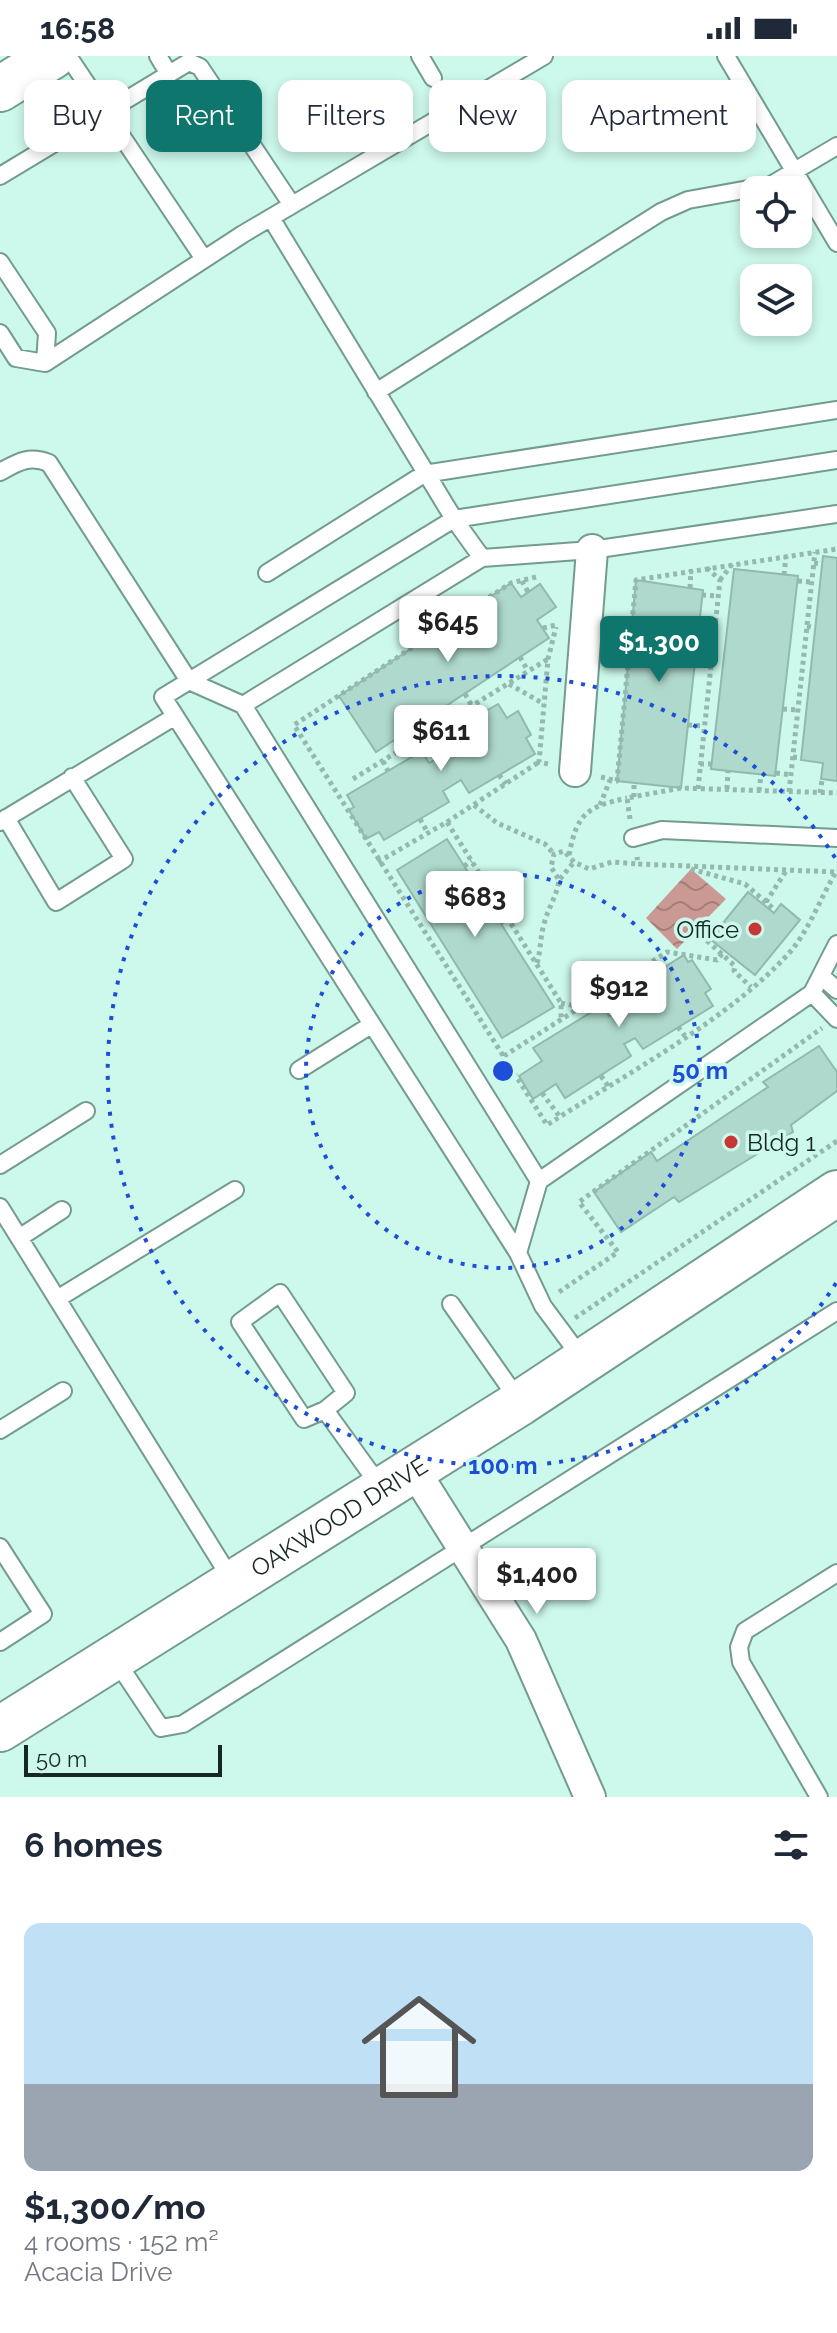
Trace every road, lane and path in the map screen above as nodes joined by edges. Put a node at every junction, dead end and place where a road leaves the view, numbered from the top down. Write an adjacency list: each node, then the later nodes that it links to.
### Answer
1 (53, 56): 10 (street)
2 (68, 56): 9 (lane)
3 (158, 56): 7 (lane)
4 (420, 56): 8 (lane)
5 (544, 56): 17 (lane)
6 (726, 56): 15 (lane)
7 (169, 74): 11 (lane); 17 (lane)
8 (433, 78)
9 (83, 80)
10 (0, 89)
11 (130, 97)
12 (837, 146): 15 (lane)
13 (130, 151): 20 (lane)
14 (40, 152): 16 (lane)
15 (796, 170): 19 (lane); 24 (lane)
16 (0, 176)
17 (292, 205): 18 (lane)
18 (271, 218): 20 (lane); 24 (lane)
19 (837, 243)
20 (204, 259): 23 (lane)
21 (0, 262): 23 (lane)
22 (0, 333): 23 (lane)
23 (45, 363)
24 (376, 392): 28 (lane)
25 (837, 410): 28 (lane)
26 (837, 460): 30 (lane)
27 (0, 472): 62 (lane)
28 (424, 474): 30 (lane); 41 (lane)
29 (837, 514): 32 (lane)
30 (454, 519): 35 (lane); 62 (lane)
31 (837, 549): 33 (path)
32 (592, 550): 35 (lane); 84 (street)
33 (815, 552): 34 (path); 37 (path)
34 (786, 556): 36 (path); 43 (path)
35 (482, 558): 66 (lane)
36 (733, 563): 39 (path); 44 (path)
37 (814, 563): 38 (path); 47 (path)
38 (822, 564)
39 (706, 568): 40 (path); 44 (path)
40 (691, 570): 48 (path); 92 (path)
41 (267, 573)
42 (547, 574): 45 (path)
43 (784, 575)
44 (720, 580): 51 (path)
45 (522, 581): 49 (path); 114 (path)
46 (798, 581): 47 (path)
47 (811, 582): 54 (path)
48 (690, 588)
49 (528, 592)
50 (702, 595): 51 (path)
51 (718, 596): 60 (path)
52 (557, 611): 53 (path)
53 (556, 625): 55 (path); 59 (path)
54 (807, 626): 56 (path); 69 (path)
55 (543, 628)
56 (815, 628)
57 (520, 657): 61 (path)
58 (695, 658): 60 (path)
59 (548, 659): 61 (path); 65 (path)
60 (711, 659): 74 (path)
61 (528, 671): 63 (path)
62 (189, 681): 66 (lane); 71 (lane)
63 (508, 684): 65 (path); 67 (path)
64 (465, 694): 67 (path)
65 (544, 704): 80 (path)
66 (243, 705): 151 (lane)
67 (472, 706): 70 (path)
68 (783, 709): 69 (path)
69 (798, 710): 77 (path)
70 (460, 714): 72 (path); 76 (path)
71 (174, 717): 90 (lane); 139 (lane)
72 (466, 723)
73 (688, 725): 74 (path)
74 (704, 726): 81 (path)
75 (408, 730): 76 (path)
76 (414, 742): 79 (path)
77 (793, 757): 78 (path); 89 (path)
78 (801, 758)
79 (383, 761): 83 (path); 91 (path)
80 (539, 762): 84 (path); 95 (path)
81 (700, 764): 82 (path); 96 (path)
82 (711, 764)
83 (388, 771)
84 (575, 771): 92 (path)
85 (728, 771): 97 (path)
86 (776, 773): 89 (path)
87 (499, 775): 95 (path)
88 (761, 775): 98 (path)
89 (791, 775): 99 (path)
90 (72, 777): 106 (lane); 106 (lane)
91 (353, 779)
92 (610, 780): 104 (path)
93 (822, 780): 100 (path)
94 (634, 783): 102 (path)
95 (506, 784): 103 (path)
96 (698, 789): 97 (path); 102 (path)
97 (727, 789): 98 (path)
98 (759, 791): 99 (path)
99 (789, 792): 100 (path)
100 (820, 793): 101 (path)
101 (837, 793)
102 (630, 798): 104 (path); 109 (path)
103 (474, 805): 107 (path); 111 (path)
104 (600, 805): 112 (path)
105 (420, 819): 108 (path)
106 (3, 820)
107 (447, 822): 108 (path); 113 (path)
108 (428, 833): 114 (path)
109 (633, 838): 110 (lane); 116 (path)
110 (837, 838)
111 (554, 854): 112 (path); 120 (path)
112 (569, 855): 115 (path)
113 (472, 861): 117 (path); 123 (path)
114 (378, 862): 142 (path)
115 (574, 862): 116 (path); 120 (path)
116 (638, 864): 119 (path)
117 (464, 866)
118 (691, 869): 121 (path)
119 (786, 870): 121 (path); 132 (path)
120 (559, 880): 128 (path)
121 (766, 902): 122 (path)
122 (775, 910)
123 (508, 918): 124 (path); 128 (path)
124 (500, 923)
125 (695, 930): 127 (path)
126 (837, 944): 130 (lane)
127 (722, 954): 132 (path); 136 (path)
128 (536, 964): 129 (path)
129 (543, 974): 131 (path); 135 (path)
130 (821, 976): 133 (lane); 134 (lane)
131 (536, 979)
132 (751, 987): 141 (path)
133 (837, 990)
134 (812, 993): 138 (lane); 151 (lane)
135 (561, 1003): 136 (path); 137 (path)
136 (581, 1008): 137 (path)
137 (561, 1020): 142 (path)
138 (832, 1021): 158 (path)
139 (371, 1025): 143 (lane); 157 (lane)
140 (678, 1027): 141 (path)
141 (685, 1036): 145 (path)
142 (504, 1056): 146 (path)
143 (299, 1070)
144 (601, 1076): 145 (path)
145 (608, 1086): 148 (path)
146 (534, 1104): 148 (path); 148 (path)
147 (86, 1111): 150 (lane)
148 (560, 1117)
149 (837, 1141): 162 (path)
150 (0, 1165)
151 (539, 1181): 157 (lane)
152 (235, 1190): 159 (lane)
153 (837, 1193): 163 (street, OAKWOOD DRIVE)
154 (0, 1207): 156 (lane)
155 (62, 1210): 156 (lane)
156 (19, 1238): 159 (lane)
157 (518, 1253): 163 (lane)
158 (554, 1295)
159 (57, 1299): 172 (lane)
160 (451, 1304): 165 (lane)
161 (837, 1311): 170 (lane)
162 (571, 1321)
163 (584, 1362): 165 (street, OAKWOOD DRIVE)
164 (63, 1391): 167 (lane)
165 (520, 1403): 168 (street, OAKWOOD DRIVE)
166 (325, 1410): 166 (lane); 168 (lane)
167 (0, 1430)
168 (399, 1480): 170 (street); 172 (street, OAKWOOD DRIVE)
169 (0, 1547): 173 (lane)
170 (462, 1550): 174 (lane); 176 (street)
171 (837, 1573): 177 (lane)
172 (234, 1583): 174 (street, OAKWOOD DRIVE)
173 (0, 1642)
174 (115, 1658): 175 (street, OAKWOOD DRIVE)
175 (0, 1729)
176 (590, 1797)
177 (819, 1797)

